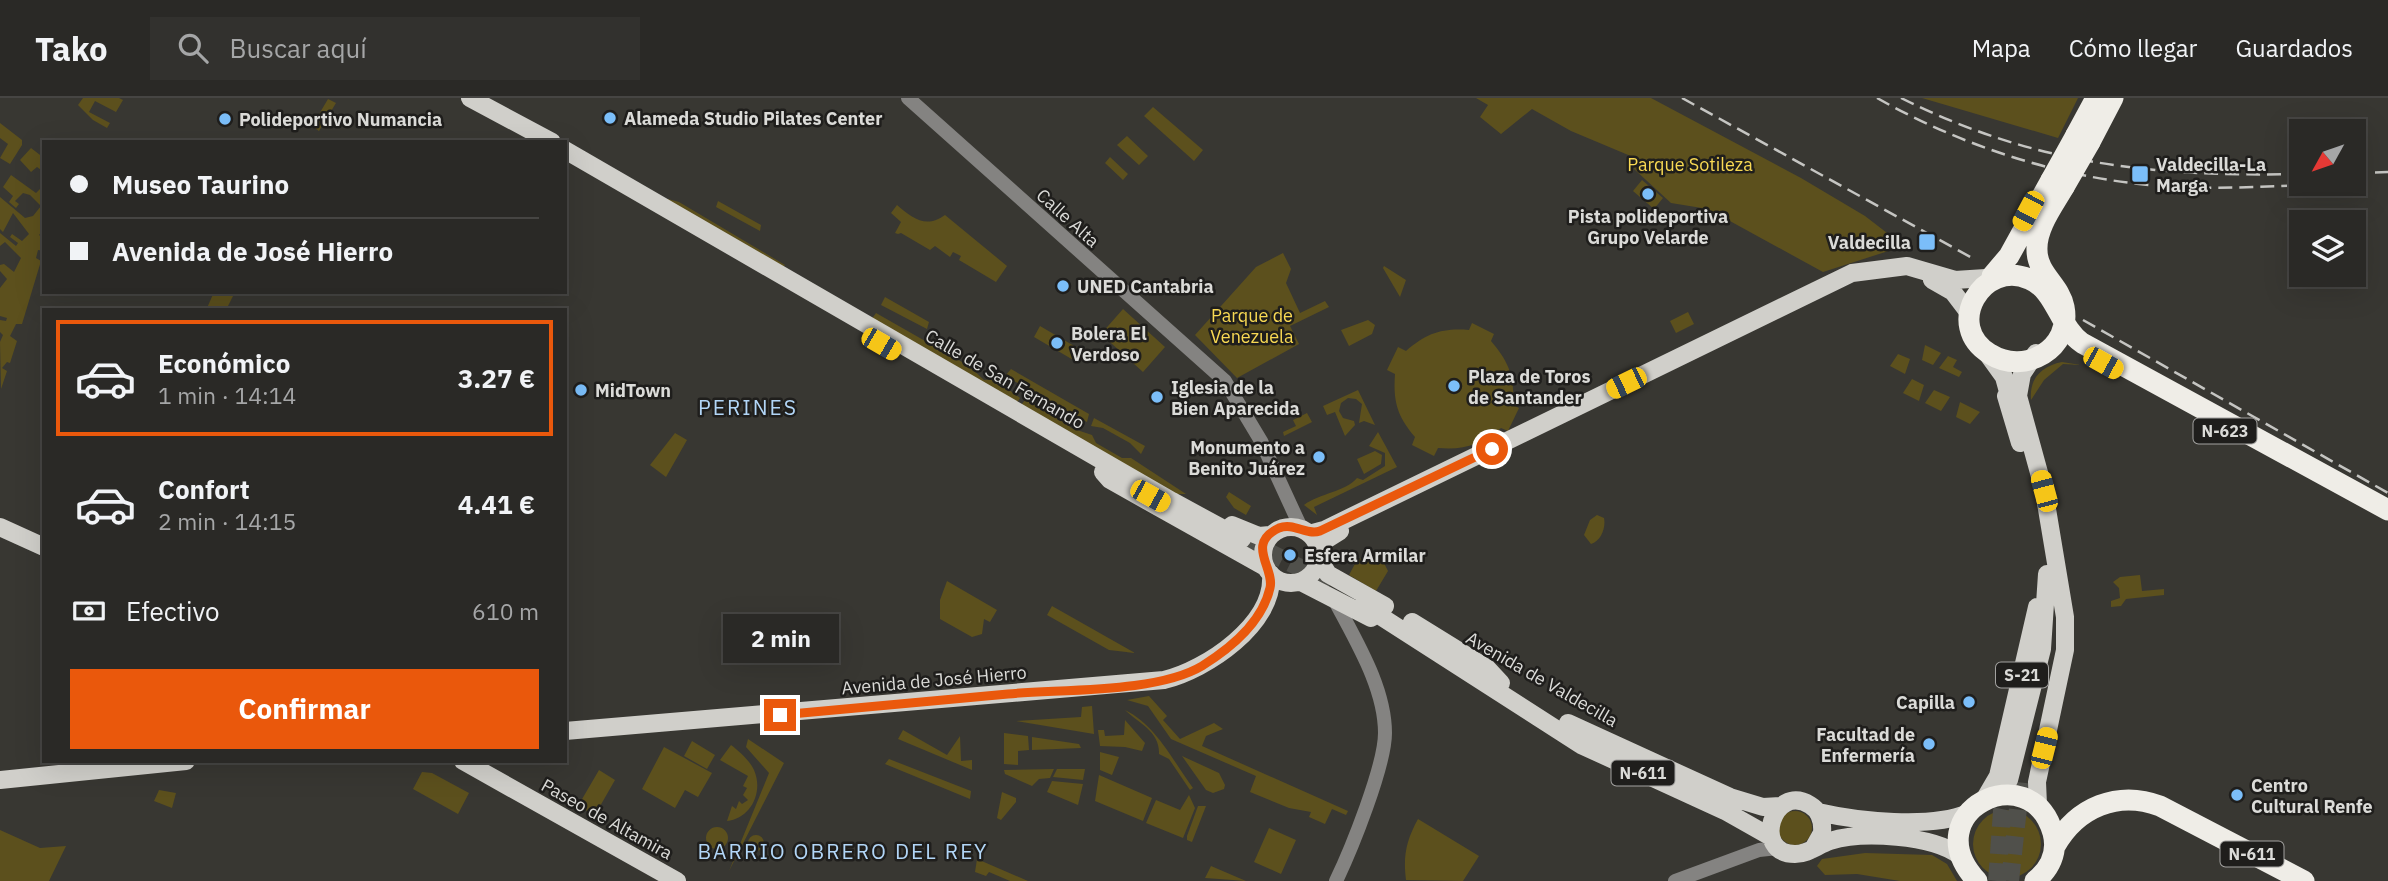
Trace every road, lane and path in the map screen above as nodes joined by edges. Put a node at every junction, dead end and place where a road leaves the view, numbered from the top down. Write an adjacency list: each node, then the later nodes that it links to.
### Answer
1 (462, 98): 7 (main road)
2 (470, 98): 8 (main road)
3 (908, 98): 18 (street, Calle Alta)
4 (2096, 98): 6 (highway)
5 (2113, 98): 6 (highway)
6 (2083, 139): 10 (highway, bridge)
7 (532, 140)
8 (548, 140)
9 (567, 158): 20 (main road, Calle de San Fernando)
10 (2051, 194): 12 (highway); 13 (highway)
11 (1925, 274): 12 (main road); 14 (main road); 23 (main road); 28 (main road)
12 (1991, 276): 13 (highway); 14 (highway); 15 (highway)
13 (2045, 279): 15 (highway)
14 (1966, 316): 16 (highway); 17 (highway, S-21)
15 (2063, 319): 16 (highway, S-21); 21 (highway, N-623)
16 (2046, 351): 17 (highway); 22 (highway, N-623); 31 (main road, S-21)
17 (1984, 354): 29 (main road, S-21)
18 (1205, 364): 19 (street, Calle Alta); 19 (street, Calle Alta)
19 (1241, 404): 23 (street, Calle Alta)
20 (1100, 464): 25 (main road); 26 (main road, Calle de San Fernando); 30 (main road, Avenida de Valdecilla)
21 (2388, 510)
22 (2388, 522)
23 (1308, 527): 25 (main road); 28 (main road)
24 (0, 528): 27 (main road)
25 (1270, 535): 30 (main road)
26 (1242, 541)
27 (42, 546)
28 (1320, 556): 30 (main road); 33 (main road)
29 (2045, 567): 31 (main road, S-21); 40 (main road, S-21)
30 (1278, 580): 32 (main road, Avenida de Valdecilla); 35 (main road, Avenida de José Hierro)
31 (2058, 585): 41 (main road, S-21)
32 (1334, 597): 34 (main road, Avenida de Valdecilla); 49 (street)
33 (1501, 683): 34 (main road, Avenida de Valdecilla); 39 (main road, Avenida de Valdecilla / N-611)
34 (1527, 711): 44 (main road, Avenida de Valdecilla / N-611)
35 (567, 731)
36 (166, 763): 38 (main road)
37 (477, 767): 48 (main road, Paseo de Altamira)
38 (0, 780)
39 (1780, 806): 42 (main road); 44 (main road)
40 (1976, 806): 41 (highway, N-611); 42 (main road); 47 (highway)
41 (2042, 810): 43 (highway, N-611); 45 (highway)
42 (1818, 812): 46 (main road)
43 (2084, 815): 45 (highway, N-611); 53 (highway, N-611)
44 (1774, 842): 46 (main road); 50 (street)
45 (2055, 846): 52 (highway, N-611)
46 (1813, 849): 47 (main road)
47 (1960, 856): 51 (highway)
48 (677, 881)
49 (1336, 881)
50 (1675, 881)
51 (1977, 881)
52 (2035, 881)
53 (2304, 881)

